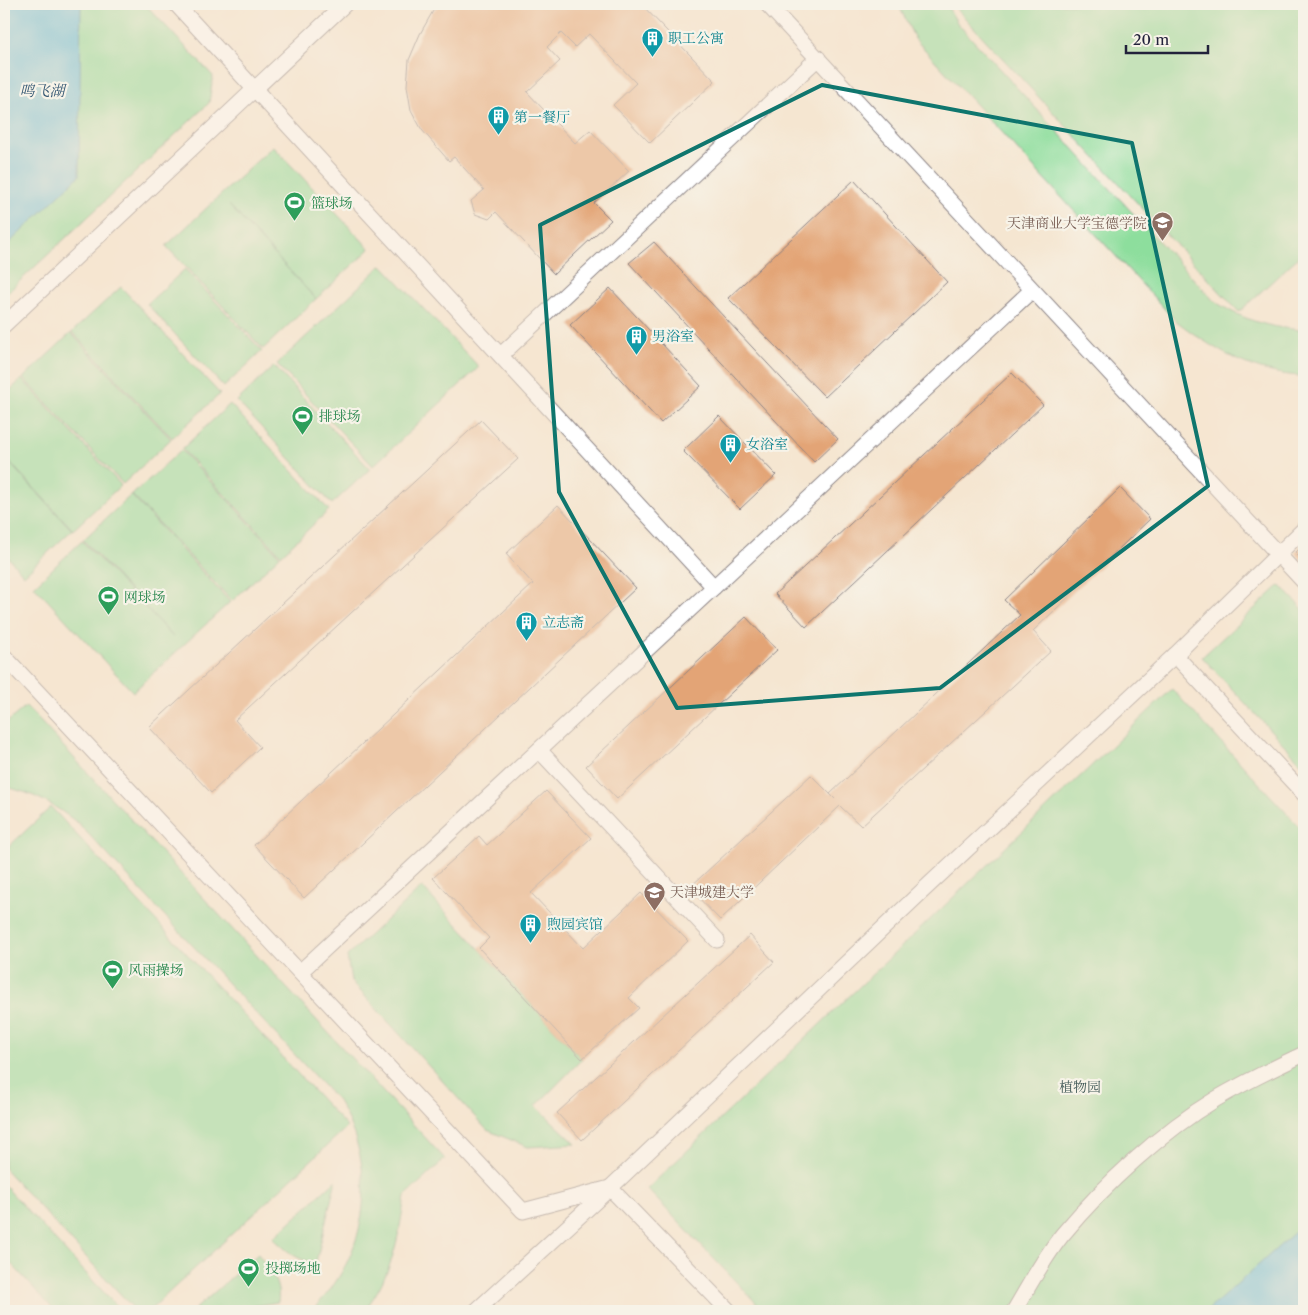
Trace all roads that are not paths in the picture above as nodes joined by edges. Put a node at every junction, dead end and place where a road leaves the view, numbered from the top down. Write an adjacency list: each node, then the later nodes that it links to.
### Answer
1 (176, 4): 5 (lane)
2 (345, 4): 5 (lane)
3 (767, 4): 4 (lane)
4 (818, 58): 6 (lane); 8 (lane)
5 (256, 88): 7 (lane); 8 (lane)
6 (1032, 290): 10 (lane); 12 (lane)
7 (4, 325)
8 (501, 355): 12 (lane)
9 (1304, 529): 10 (lane)
10 (1278, 554): 11 (lane); 13 (lane)
11 (1304, 582)
12 (714, 587): 15 (lane)
13 (1175, 655): 16 (lane); 20 (lane)
14 (4, 656): 18 (lane)
15 (539, 750): 17 (lane); 18 (lane)
16 (1304, 794)
17 (717, 940)
18 (300, 972): 20 (lane)
19 (1304, 1054): 23 (lane)
20 (610, 1188): 21 (lane); 22 (lane)
21 (476, 1311)
22 (729, 1311)
23 (1014, 1311)

